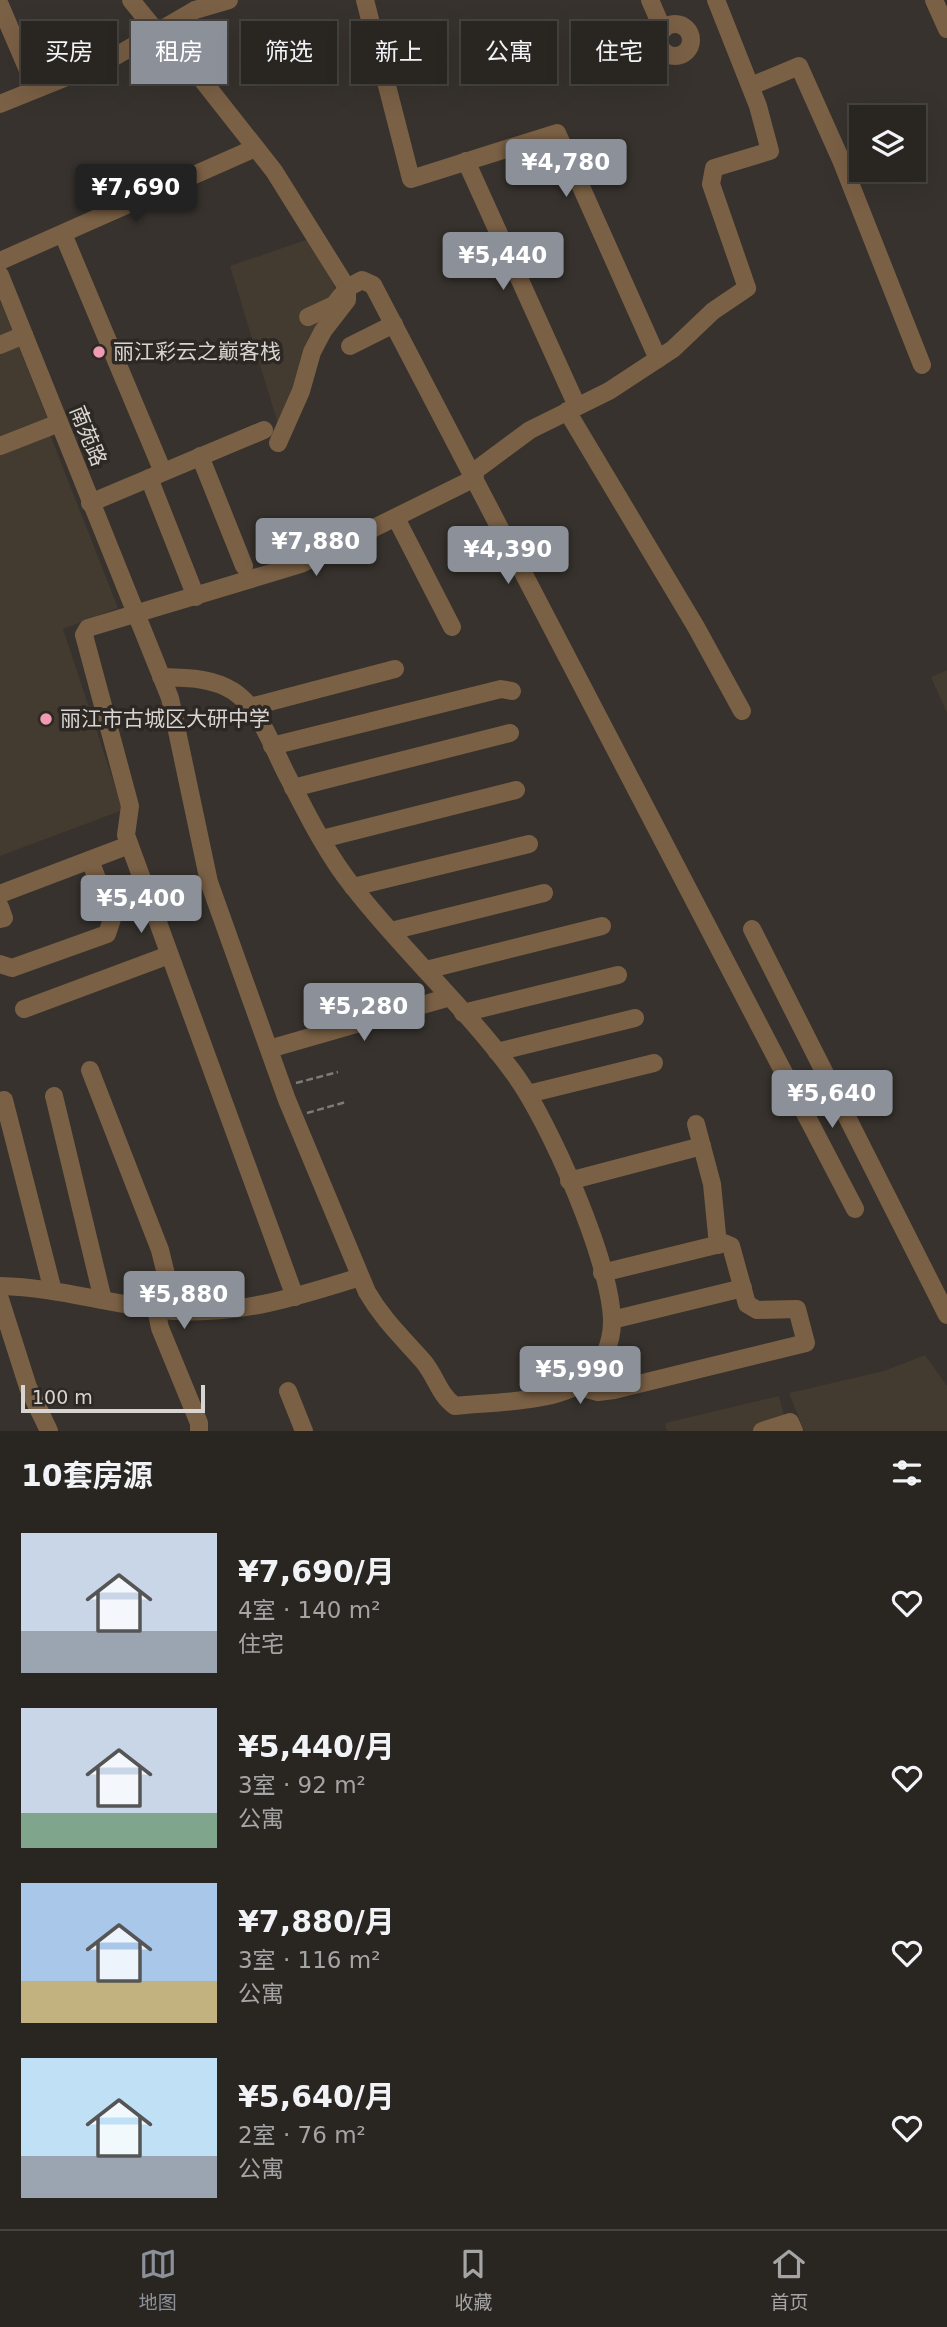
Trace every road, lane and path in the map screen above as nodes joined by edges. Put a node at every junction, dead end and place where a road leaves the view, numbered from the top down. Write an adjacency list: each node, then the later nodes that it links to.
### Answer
1 (131, 0): 8 (street)
2 (229, 0): 9 (street)
3 (365, 0): 18 (street)
4 (649, 0): 10 (street)
5 (716, 0): 14 (street)
6 (934, 0): 11 (street)
7 (0, 5): 15 (street)
8 (147, 21)
9 (176, 21)
10 (659, 21)
11 (947, 29)
12 (131, 47): 15 (street)
13 (205, 84): 17 (street)
14 (751, 86): 28 (street); 29 (street)
15 (36, 89): 16 (street)
16 (0, 104)
17 (255, 148): 19 (street); 22 (street)
18 (466, 162): 28 (street); 30 (street)
19 (63, 234): 20 (street); 36 (street)
20 (0, 261)
21 (0, 275): 25 (street, 南苑路)
22 (347, 288): 23 (street); 24 (street); 33 (street)
23 (308, 317)
24 (394, 324): 27 (street); 37 (street)
25 (24, 335): 26 (street); 31 (street, 南苑路)
26 (0, 345)
27 (350, 346)
28 (658, 359): 30 (street)
29 (922, 365)
30 (572, 409): 37 (street); 48 (street)
31 (59, 424): 34 (street); 38 (street, 南苑路)
32 (264, 430): 35 (street)
33 (278, 443)
34 (0, 446)
35 (200, 456): 36 (street); 40 (street)
36 (156, 475): 38 (street); 41 (street)
37 (474, 476): 39 (street); 87 (street)
38 (90, 503): 42 (street, 南苑路)
39 (396, 518): 41 (street); 43 (street)
40 (244, 566)
41 (196, 597): 42 (street)
42 (134, 614): 45 (street, 南苑路); 55 (street)
43 (452, 627)
44 (395, 669): 47 (street)
45 (161, 677): 47 (street); 73 (street, 南苑路)
46 (512, 691): 50 (street)
47 (250, 707): 50 (street)
48 (742, 712)
49 (510, 733): 51 (street)
50 (272, 746): 51 (street)
51 (293, 788): 53 (street)
52 (516, 790): 53 (street)
53 (322, 839): 57 (street)
54 (529, 844): 57 (street)
55 (129, 845): 56 (street); 65 (street)
56 (90, 860): 59 (street); 66 (street)
57 (353, 887): 64 (street)
58 (544, 893): 64 (street)
59 (0, 894)
60 (0, 907): 61 (street)
61 (0, 919)
62 (602, 926): 67 (street)
63 (752, 929): 98 (street)
64 (391, 931): 67 (street)
65 (169, 954): 70 (street); 94 (street)
66 (0, 964)
67 (426, 970): 69 (street)
68 (618, 975): 71 (street)
69 (450, 998): 71 (street); 73 (street)
70 (24, 1009)
71 (463, 1013): 74 (street)
72 (635, 1018): 74 (street)
73 (269, 1049): 78 (street, 南苑路)
74 (497, 1052): 79 (street)
75 (654, 1063): 79 (street)
76 (90, 1070): 97 (street)
77 (338, 1072): 78 (path)
78 (283, 1087): 83 (street, 南苑路)
79 (528, 1094): 86 (street)
80 (54, 1096): 95 (street)
81 (4, 1100): 93 (street)
82 (346, 1102): 83 (path)
83 (294, 1117): 90 (street, 南苑路)
84 (696, 1124): 85 (street)
85 (702, 1146): 86 (street); 88 (street)
86 (569, 1181): 89 (street)
87 (855, 1209)
88 (718, 1245): 89 (street); 92 (street)
89 (603, 1273): 99 (street)
90 (360, 1278): 94 (street); 100 (street, 南苑路)
91 (1, 1285): 93 (street); 103 (street)
92 (743, 1288): 99 (street); 100 (street)
93 (53, 1291): 95 (street)
94 (295, 1297): 97 (street)
95 (103, 1300): 96 (street)
96 (156, 1309): 97 (street); 104 (street)
97 (175, 1311)
98 (947, 1315)
99 (612, 1320): 100 (street)
100 (576, 1386)
101 (288, 1391): 105 (street)
102 (792, 1427): 106 (street)
103 (49, 1431)
104 (199, 1431)
105 (304, 1431)
106 (762, 1431)

